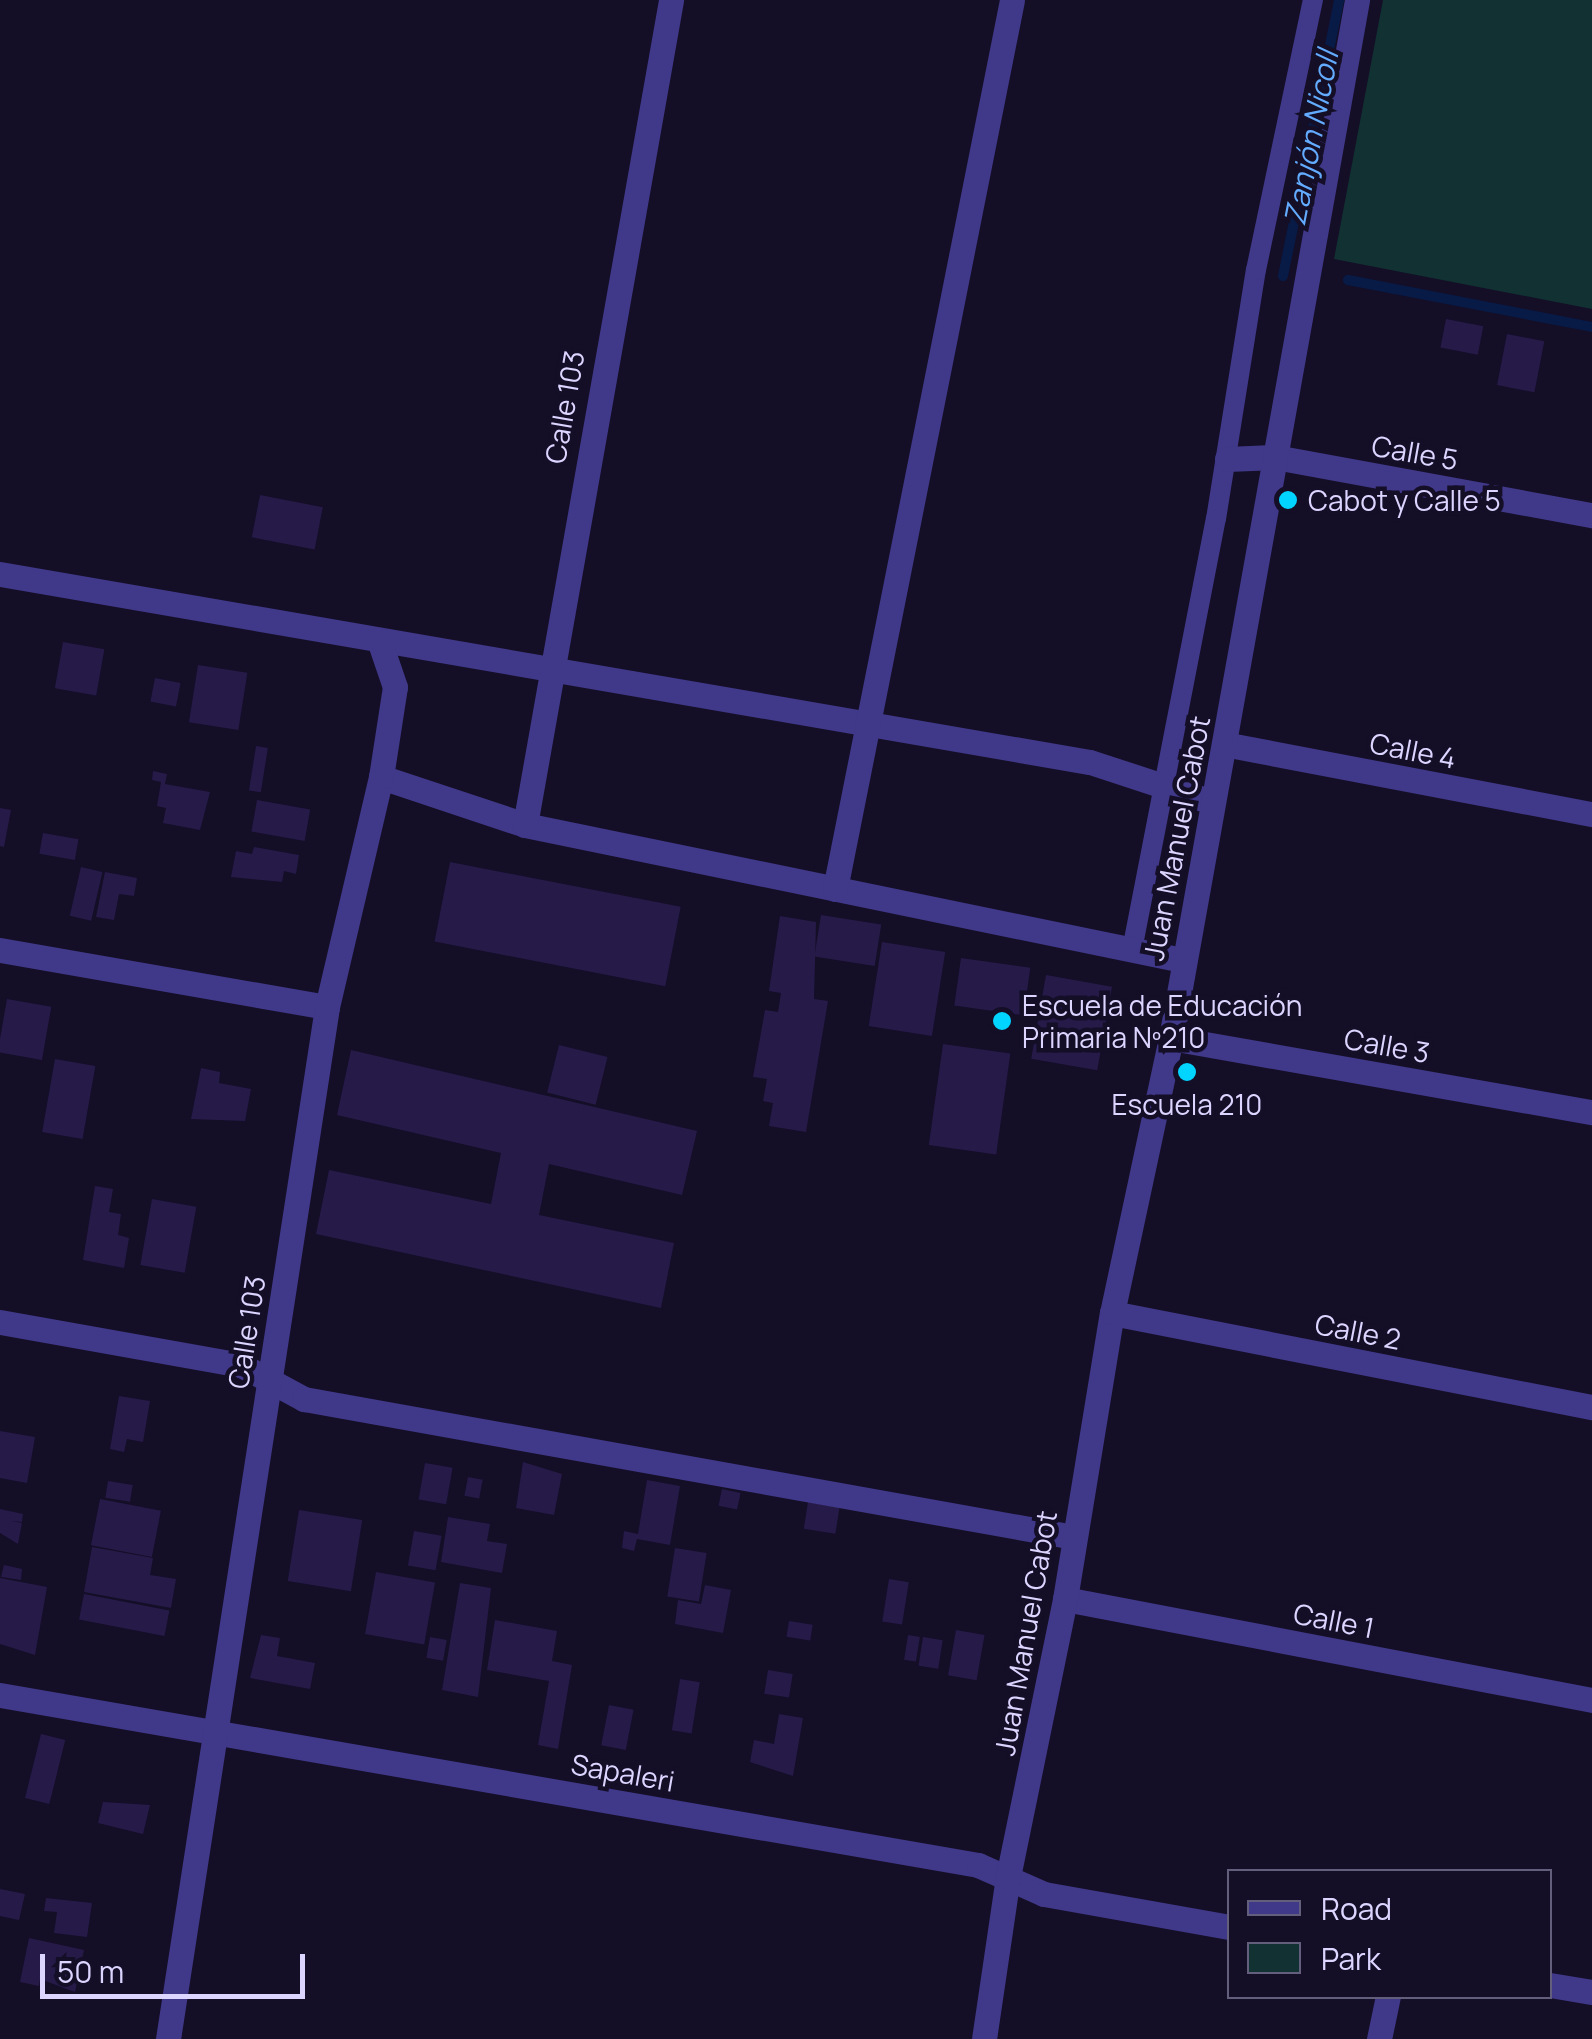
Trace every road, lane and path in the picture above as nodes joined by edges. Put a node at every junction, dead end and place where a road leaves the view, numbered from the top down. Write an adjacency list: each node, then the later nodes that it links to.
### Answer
1 (671, 0): 10 (street, Calle 103)
2 (1012, 0): 11 (street)
3 (1313, 0): 6 (lane)
4 (1357, 0): 5 (street, Juan Manuel Cabot)
5 (1275, 457): 6 (street, Calle 5); 7 (street, Calle 5); 12 (street, Juan Manuel Cabot)
6 (1227, 459): 14 (lane)
7 (1592, 515)
8 (0, 574): 9 (street)
9 (379, 640): 10 (street); 13 (street, Calle 103)
10 (548, 669): 11 (street); 17 (street, Calle 103)
11 (868, 724): 14 (street); 18 (street)
12 (1224, 744): 15 (street, Juan Manuel Cabot); 16 (street, Calle 4)
13 (381, 778): 17 (street); 22 (street, Calle 103)
14 (1164, 789): 15 (street); 20 (lane)
15 (1212, 802): 21 (street, Juan Manuel Cabot)
16 (1592, 814)
17 (525, 826): 18 (street)
18 (835, 889): 20 (street)
19 (0, 950): 22 (street)
20 (1132, 950): 21 (street)
21 (1182, 960): 23 (street, Juan Manuel Cabot)
22 (327, 1007): 27 (street, Calle 103)
23 (1172, 1038): 24 (street, Calle 3); 25 (street, Juan Manuel Cabot)
24 (1592, 1112)
25 (1112, 1314): 28 (street, Calle 2); 29 (street, Juan Manuel Cabot)
26 (0, 1322): 27 (street)
27 (269, 1386): 29 (street); 33 (street, Calle 103)
28 (1592, 1406)
29 (1074, 1536): 30 (street, Juan Manuel Cabot)
30 (1065, 1600): 32 (street, Calle 1); 34 (street, Juan Manuel Cabot)
31 (0, 1695): 33 (street, Sapaleri)
32 (1592, 1700)
33 (211, 1731): 34 (street, Sapaleri); 39 (street, Calle 103)
34 (1008, 1877): 35 (street, Sapaleri); 40 (street, Juan Manuel Cabot)
35 (1227, 1926)
36 (1552, 1984): 37 (street)
37 (1592, 1992)
38 (1387, 1999): 41 (street)
39 (168, 2039)
40 (984, 2039)
41 (1379, 2039)

